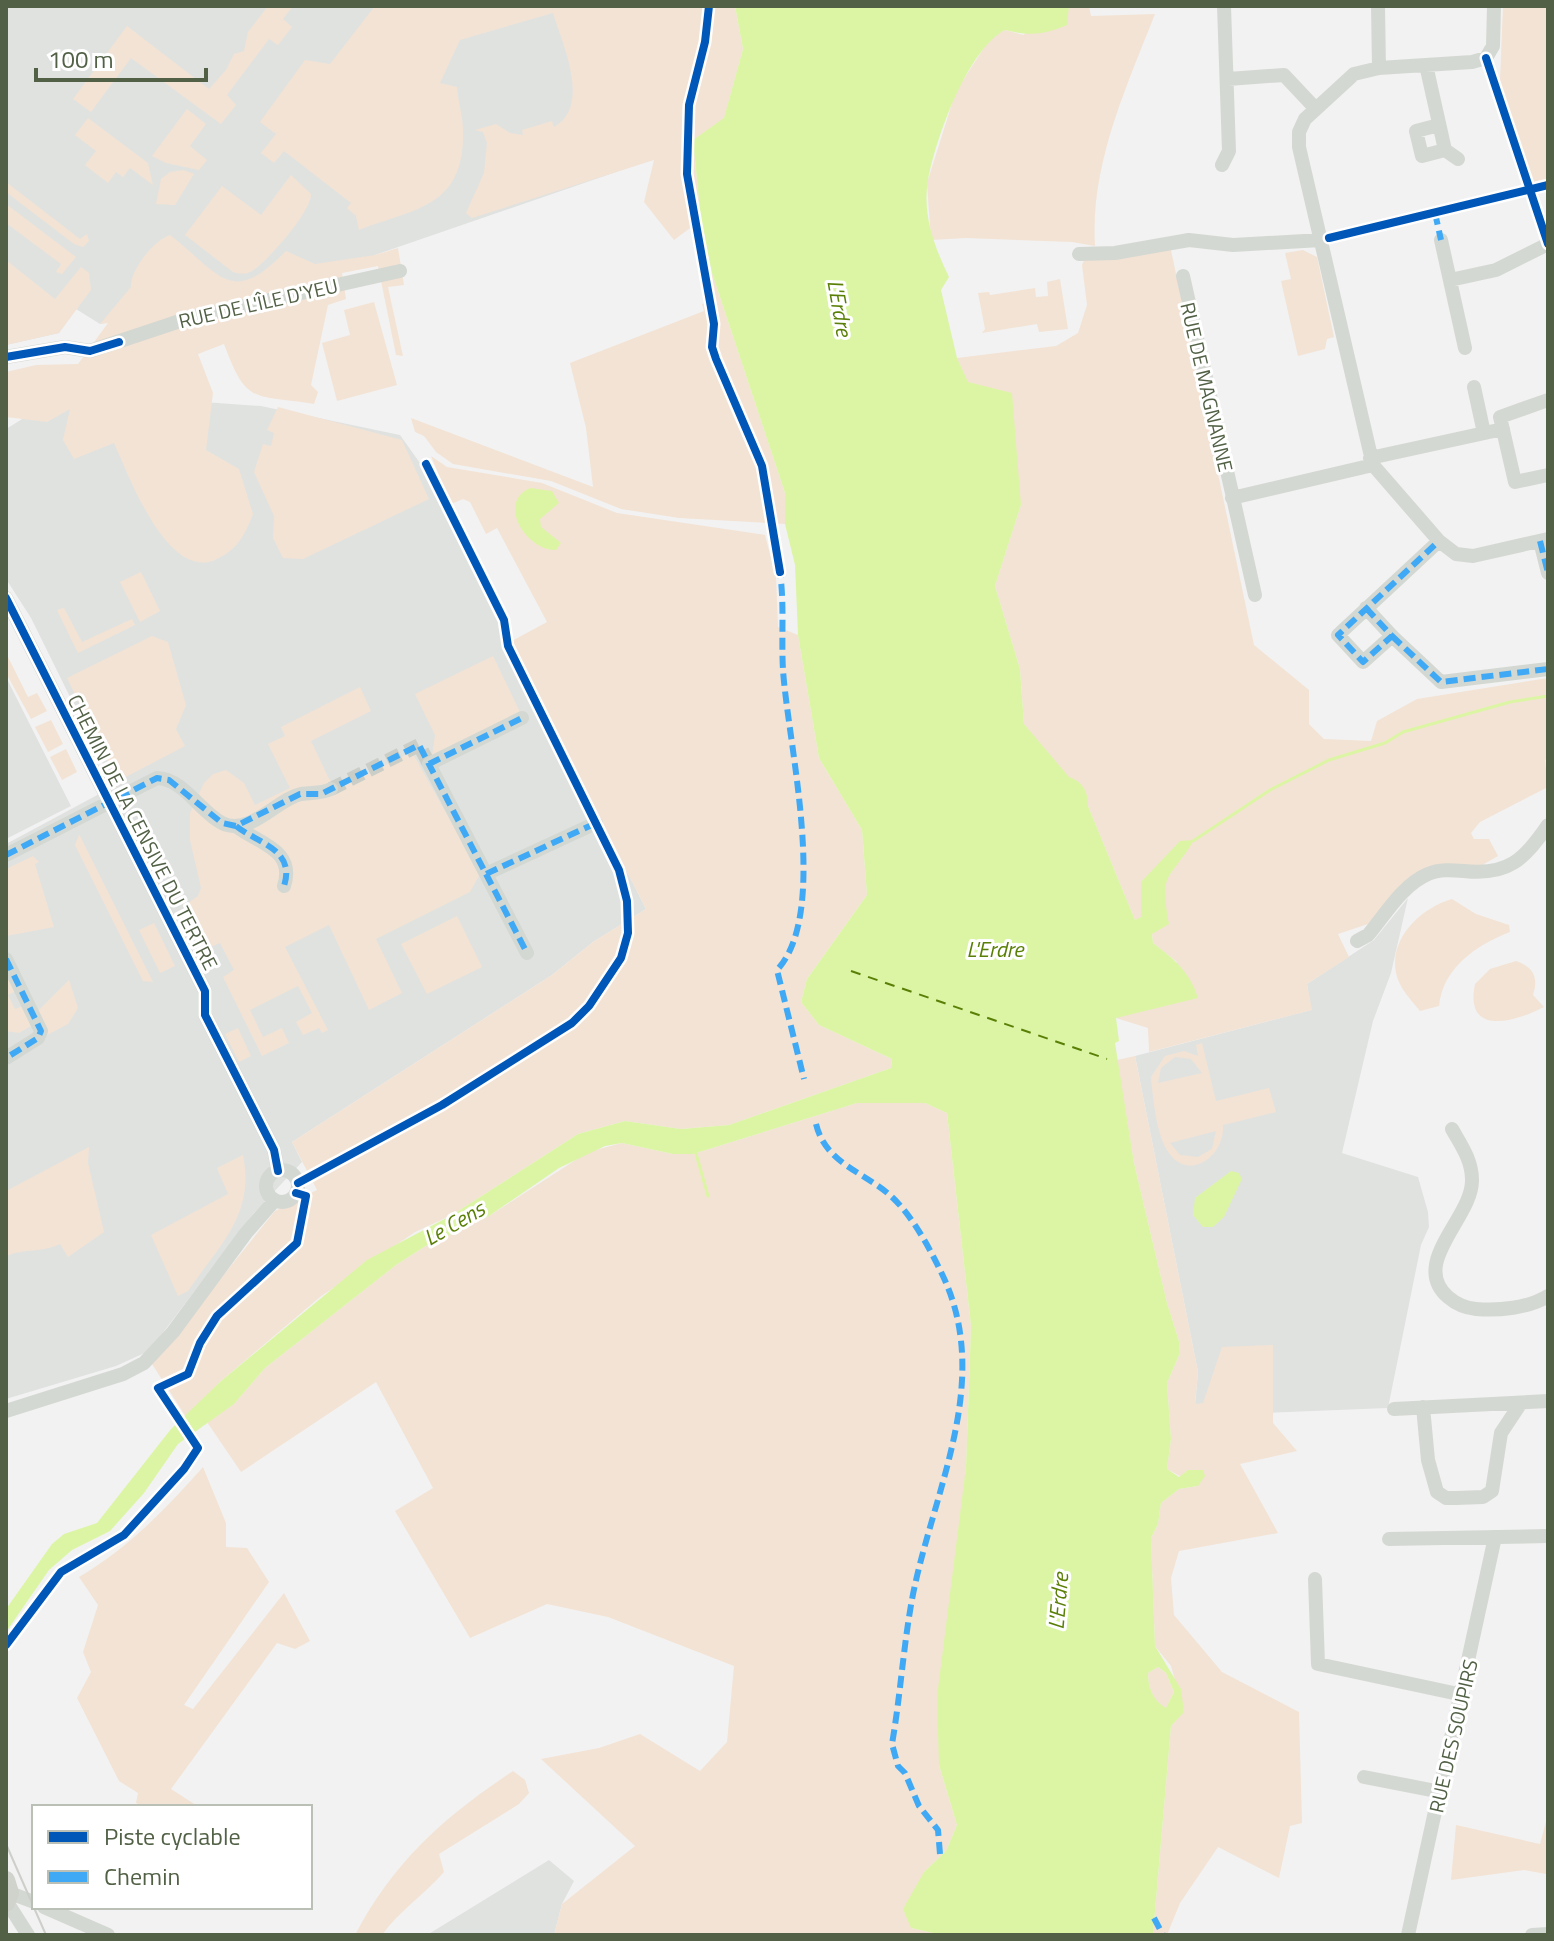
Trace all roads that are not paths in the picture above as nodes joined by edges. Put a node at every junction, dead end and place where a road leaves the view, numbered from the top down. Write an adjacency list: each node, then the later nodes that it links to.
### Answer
1 (1224, 6): 6 (street)
2 (1378, 6): 5 (street)
3 (1494, 6): 4 (street)
4 (1426, 65): 5 (street); 8 (street)
5 (1379, 68): 7 (street)
6 (1228, 79): 7 (street); 11 (street)
7 (1315, 108): 12 (street)
8 (1439, 125): 9 (street); 9 (street)
9 (1445, 150): 10 (street)
10 (1458, 159)
11 (1222, 165)
12 (1321, 240): 15 (street); 25 (street)
13 (1441, 240): 18 (street)
14 (1548, 244): 18 (street)
15 (1079, 254)
16 (400, 271): 20 (street, RUE DE L'ÎLE D'YEU)
17 (1183, 276): 27 (street, RUE DE MAGNANNE)
18 (1450, 280): 19 (street)
19 (1465, 348)
20 (6, 357)
21 (1474, 387): 24 (street)
22 (1548, 400): 23 (street)
23 (1503, 429): 24 (street, RUE DE MAGNANNE); 26 (street)
24 (1484, 433): 25 (street, RUE DE MAGNANNE)
25 (1371, 462): 27 (street, RUE DE MAGNANNE); 29 (street)
26 (1548, 475)
27 (1232, 498): 31 (street, RUE DE MAGNANNE)
28 (1544, 540): 29 (street); 30 (street)
29 (1439, 541): 33 (street)
30 (1548, 573)
31 (1255, 595)
32 (6, 598): 38 (street, CHEMIN DE LA CENSIVE DU TERTRE)
33 (1366, 608): 34 (street); 34 (street)
34 (1392, 636): 35 (street)
35 (1548, 669)
36 (522, 718): 43 (street)
37 (331, 789): 41 (street)
38 (110, 802): 41 (street); 42 (street); 50 (street, CHEMIN DE LA CENSIVE DU TERTRE)
39 (596, 823): 43 (street)
40 (1548, 825): 45 (street)
41 (236, 826): 44 (street)
42 (6, 855)
43 (486, 874): 46 (street)
44 (284, 886)
45 (1357, 941)
46 (527, 953)
47 (6, 959): 48 (street)
48 (6, 1058)
49 (1452, 1129): 52 (street)
50 (278, 1171): 51 (street); 51 (street)
51 (275, 1200): 57 (street)
52 (1548, 1296)
53 (1548, 1401): 54 (street)
54 (1521, 1403): 55 (street); 55 (street)
55 (1423, 1407): 56 (street)
56 (1394, 1409)
57 (6, 1411)
58 (1548, 1536): 59 (street)
59 (1495, 1537): 60 (street); 62 (street, RUE DES SOUPIRS)
60 (1389, 1539)
61 (1315, 1579): 62 (street)
62 (1463, 1695): 64 (street, RUE DES SOUPIRS)
63 (1364, 1777): 64 (street)
64 (1441, 1792): 71 (street, RUE DES SOUPIRS)
65 (7, 1895): 66 (street); 69 (street)
66 (32, 1901)
67 (49, 1909): 70 (street)
68 (1548, 1934): 72 (street)
69 (28, 1935)
70 (108, 1935)
71 (1408, 1935)
72 (1532, 1935)

